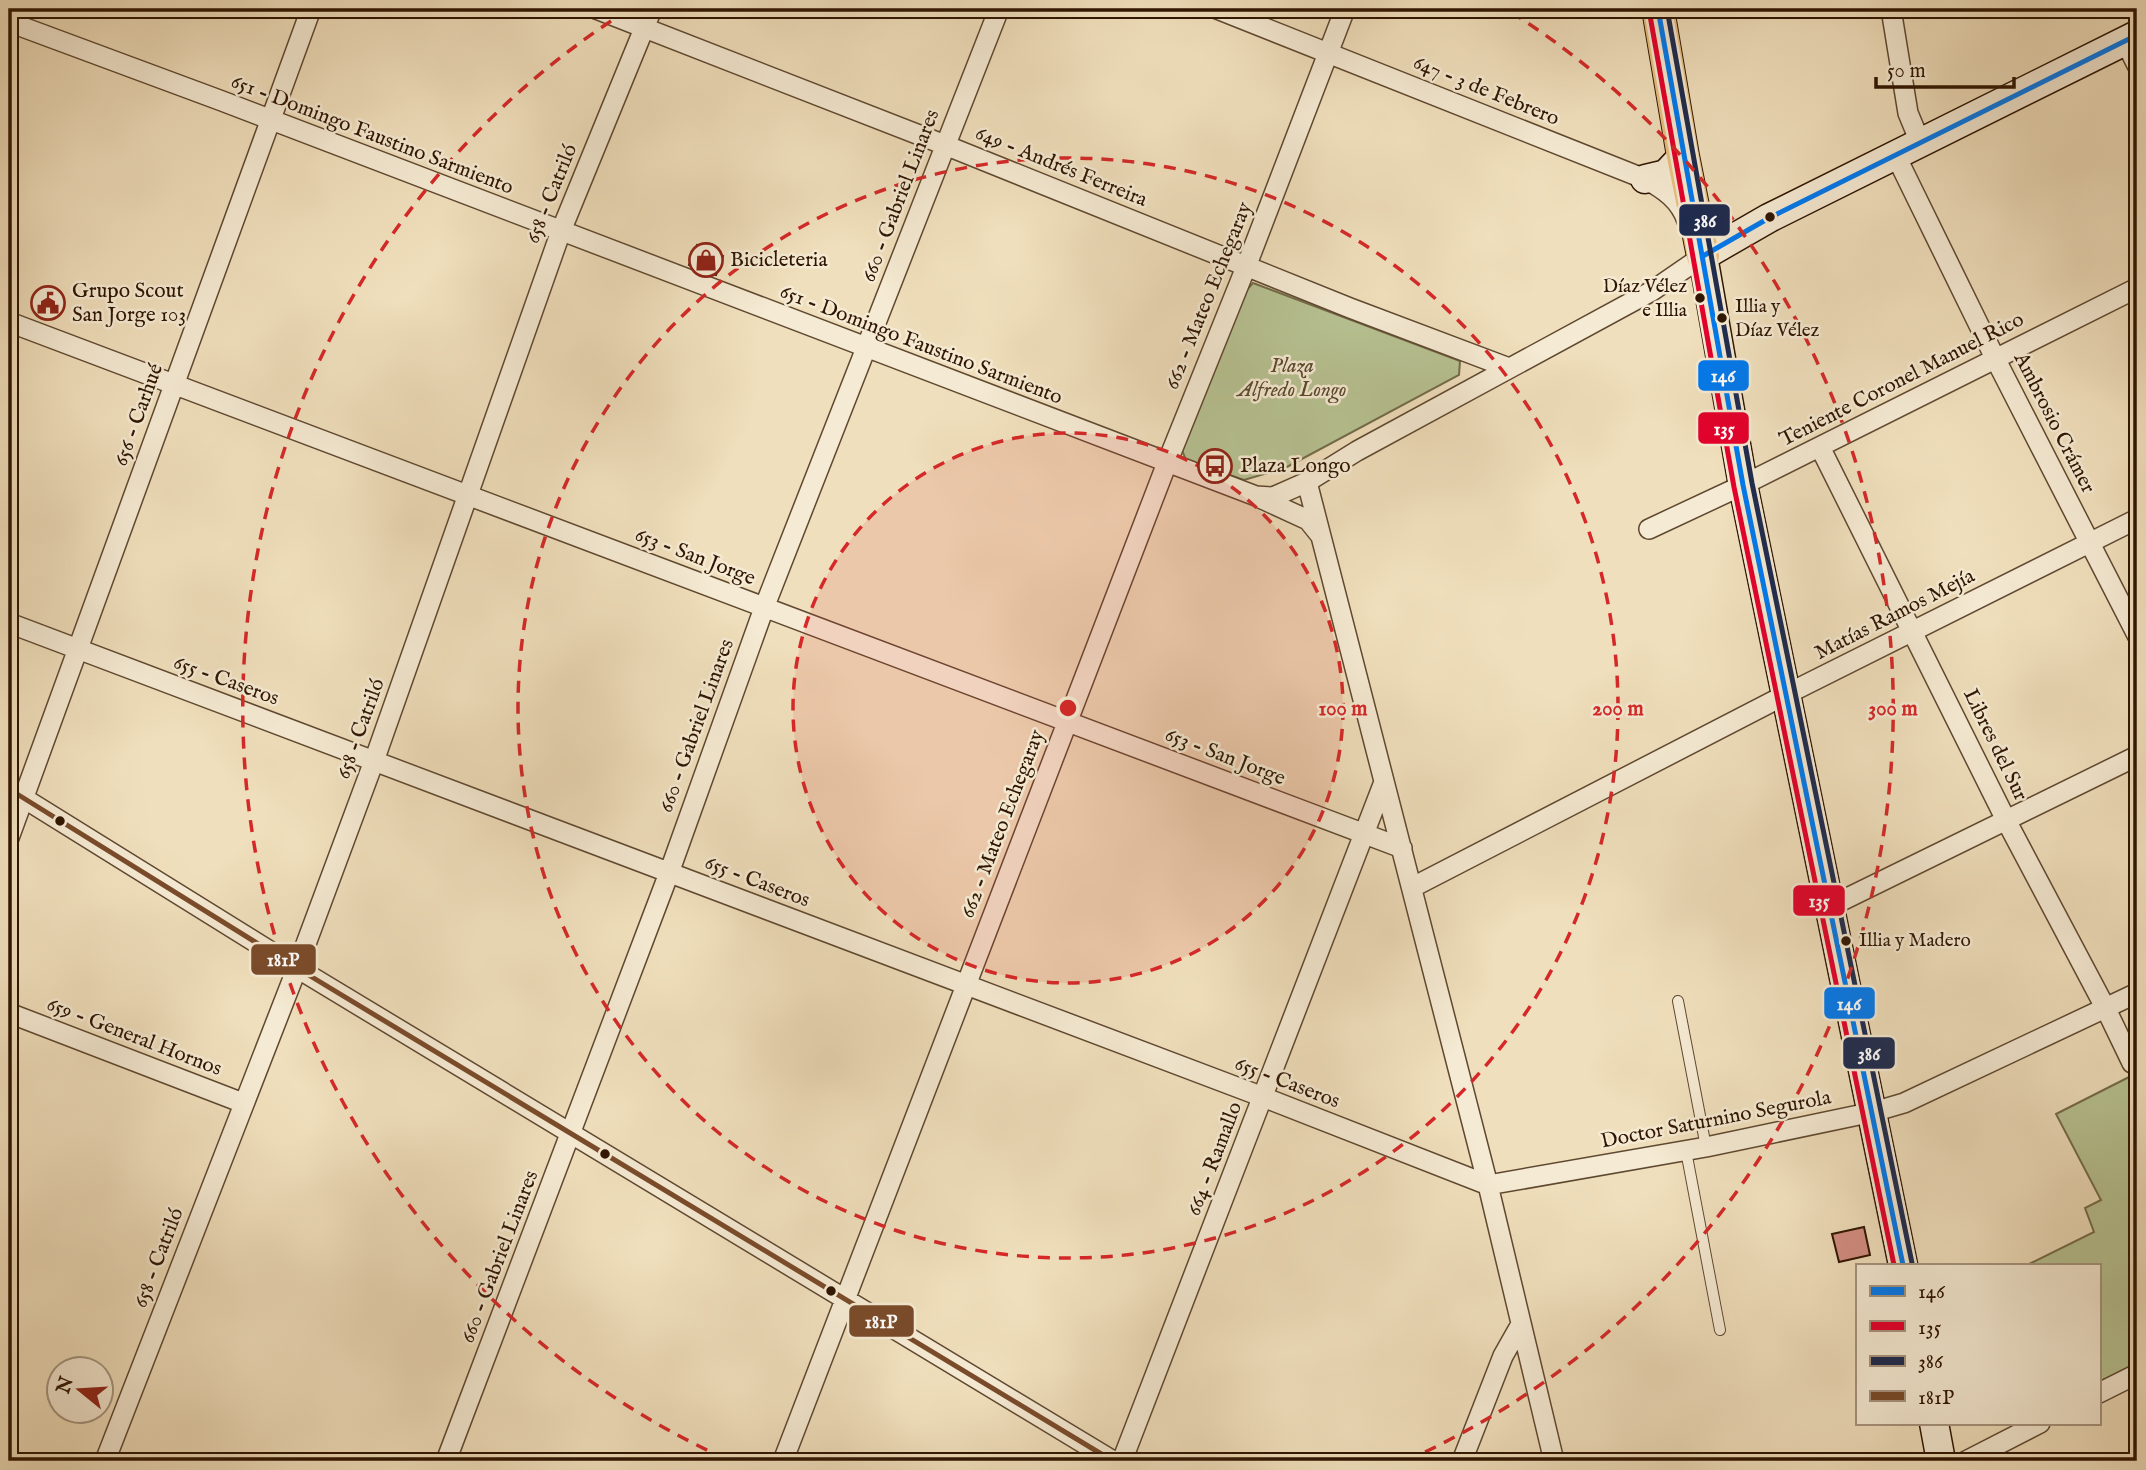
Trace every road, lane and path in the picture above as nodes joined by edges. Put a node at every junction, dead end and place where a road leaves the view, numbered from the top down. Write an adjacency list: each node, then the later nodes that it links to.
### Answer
1 (311, 9): 14 (street, 656 - Carhué)
2 (596, 9): 11 (street, 649 - Andrés Ferreira)
3 (652, 9): 11 (street, 658 - Catriló)
4 (999, 9): 16 (street, 660 - Gabriel Linares)
5 (1217, 9): 13 (street, 647 - 3 de Febrero)
6 (1345, 9): 13 (street, 662 - Mateo Echegaray)
7 (1658, 9): 17 (main road)
8 (1677, 9): 21 (main road)
9 (1891, 9): 15 (street)
10 (9, 22): 14 (street, 651 - Domingo Faustino Sarmiento)
11 (645, 28): 16 (street, 649 - Andrés Ferreira); 20 (street, 658 - Catriló)
12 (2133, 47): 15 (main road)
13 (1328, 52): 19 (street, 647 - 3 de Febrero); 22 (street, 662 - Mateo Echegaray)
14 (269, 120): 20 (street, 651 - Domingo Faustino Sarmiento); 28 (street, 656 - Carhué)
15 (1920, 142): 18 (main road)
16 (945, 145): 22 (street, 649 - Andrés Ferreira); 25 (street, 660 - Gabriel Linares)
17 (1683, 156): 19 (main road); 21 (main road)
18 (1896, 156): 21 (main road); 26 (street, Ambrosio Crámer)
19 (1645, 179): 21 (street, 647 - 3 de Febrero)
20 (561, 231): 25 (street, 651 - Domingo Faustino Sarmiento); 34 (street, 658 - Catriló)
21 (1703, 256): 27 (street); 32 (main road)
22 (1246, 267): 27 (street, 649 - Andrés Ferreira); 30 (street, 662 - Mateo Echegaray)
23 (2137, 288): 26 (street, Teniente Coronel Manuel Rico)
24 (9, 322): 28 (street, 653 - San Jorge)
25 (867, 349): 30 (street, 651 - Domingo Faustino Sarmiento); 39 (street, 660 - Gabriel Linares)
26 (1995, 358): 29 (street, Teniente Coronel Manuel Rico); 38 (street, Ambrosio Crámer)
27 (1509, 368): 31 (street)
28 (174, 384): 34 (street, 653 - San Jorge); 43 (street, 656 - Carhué)
29 (1820, 447): 32 (street, Teniente Coronel Manuel Rico); 41 (street, Libres del Sur)
30 (1167, 463): 33 (street, 651 - Domingo Faustino Sarmiento); 45 (street, 662 - Mateo Echegaray)
31 (1307, 482): 33 (street); 37 (street)
32 (1743, 485): 36 (street, Teniente Coronel Manuel Rico); 44 (main road)
33 (1256, 496): 37 (street, 651 - Domingo Faustino Sarmiento)
34 (469, 497): 39 (street, 653 - San Jorge); 47 (street, 658 - Catriló)
35 (2137, 519): 38 (street, Matías Ramos Mejía)
36 (1649, 529)
37 (1320, 535): 48 (street)
38 (2090, 543): 41 (street, Matías Ramos Mejía); 42 (street, Ambrosio Crámer)
39 (764, 608): 45 (street, 653 - San Jorge); 54 (street, 660 - Gabriel Linares)
40 (9, 624): 43 (street, 655 - Caseros)
41 (1914, 631): 44 (street, Matías Ramos Mejía); 50 (street, Libres del Sur)
42 (2137, 635)
43 (78, 650): 47 (street, 655 - Caseros); 49 (street, 656 - Carhué)
44 (1787, 694): 55 (street, Matías Ramos Mejía); 56 (main road)
45 (1067, 722): 51 (street, 653 - San Jorge); 58 (street, 662 - Mateo Echegaray)
46 (2137, 757): 50 (street)
47 (374, 761): 54 (street, 655 - Caseros); 57 (street, 658 - Catriló)
48 (1384, 782): 51 (street, 664 - Ramallo); 53 (street)
49 (16, 794): 52 (street, 656 - Carhué); 57 (street)
50 (2007, 822): 56 (street); 61 (street, Libres del Sur)
51 (1365, 834): 53 (street); 64 (street, 664 - Ramallo)
52 (9, 838)
53 (1402, 849): 55 (street)
54 (669, 873): 58 (street, 655 - Caseros); 67 (street, 660 - Gabriel Linares)
55 (1413, 887): 70 (street)
56 (1831, 906): 66 (main road)
57 (297, 968): 65 (street, 658 - Catriló); 67 (street)
58 (965, 986): 64 (street, 655 - Caseros); 72 (street, 662 - Mateo Echegaray)
59 (2137, 993): 61 (street, Doctor Saturnino Segurola)
60 (1678, 1001): 68 (lane)
61 (2106, 1009): 63 (street, Libres del Sur); 66 (street, Doctor Saturnino Segurola)
62 (9, 1013): 65 (street, 659 - General Hornos)
63 (2132, 1063)
64 (1263, 1097): 70 (street, 655 - Caseros); 83 (street, 664 - Ramallo)
65 (243, 1103): 79 (street, 658 - Catriló)
66 (1873, 1112): 68 (street, Doctor Saturnino Segurola); 71 (main road)
67 (572, 1133): 72 (street); 80 (street, 660 - Gabriel Linares)
68 (1706, 1147): 69 (street, Doctor Saturnino Segurola)
69 (1686, 1151): 70 (street, Doctor Saturnino Segurola); 74 (lane)
70 (1488, 1185): 73 (street)
71 (1903, 1264)
72 (845, 1298): 81 (street, 662 - Mateo Echegaray); 82 (street)
73 (1520, 1326): 84 (street); 85 (street)
74 (1720, 1330)
75 (2137, 1374): 76 (street)
76 (2100, 1392)
77 (1934, 1424): 86 (main road)
78 (2038, 1424): 87 (street)
79 (105, 1461)
80 (446, 1461)
81 (783, 1461)
82 (1113, 1461)
83 (1122, 1461)
84 (1462, 1461)
85 (1554, 1461)
86 (1941, 1461)
87 (1966, 1461)

